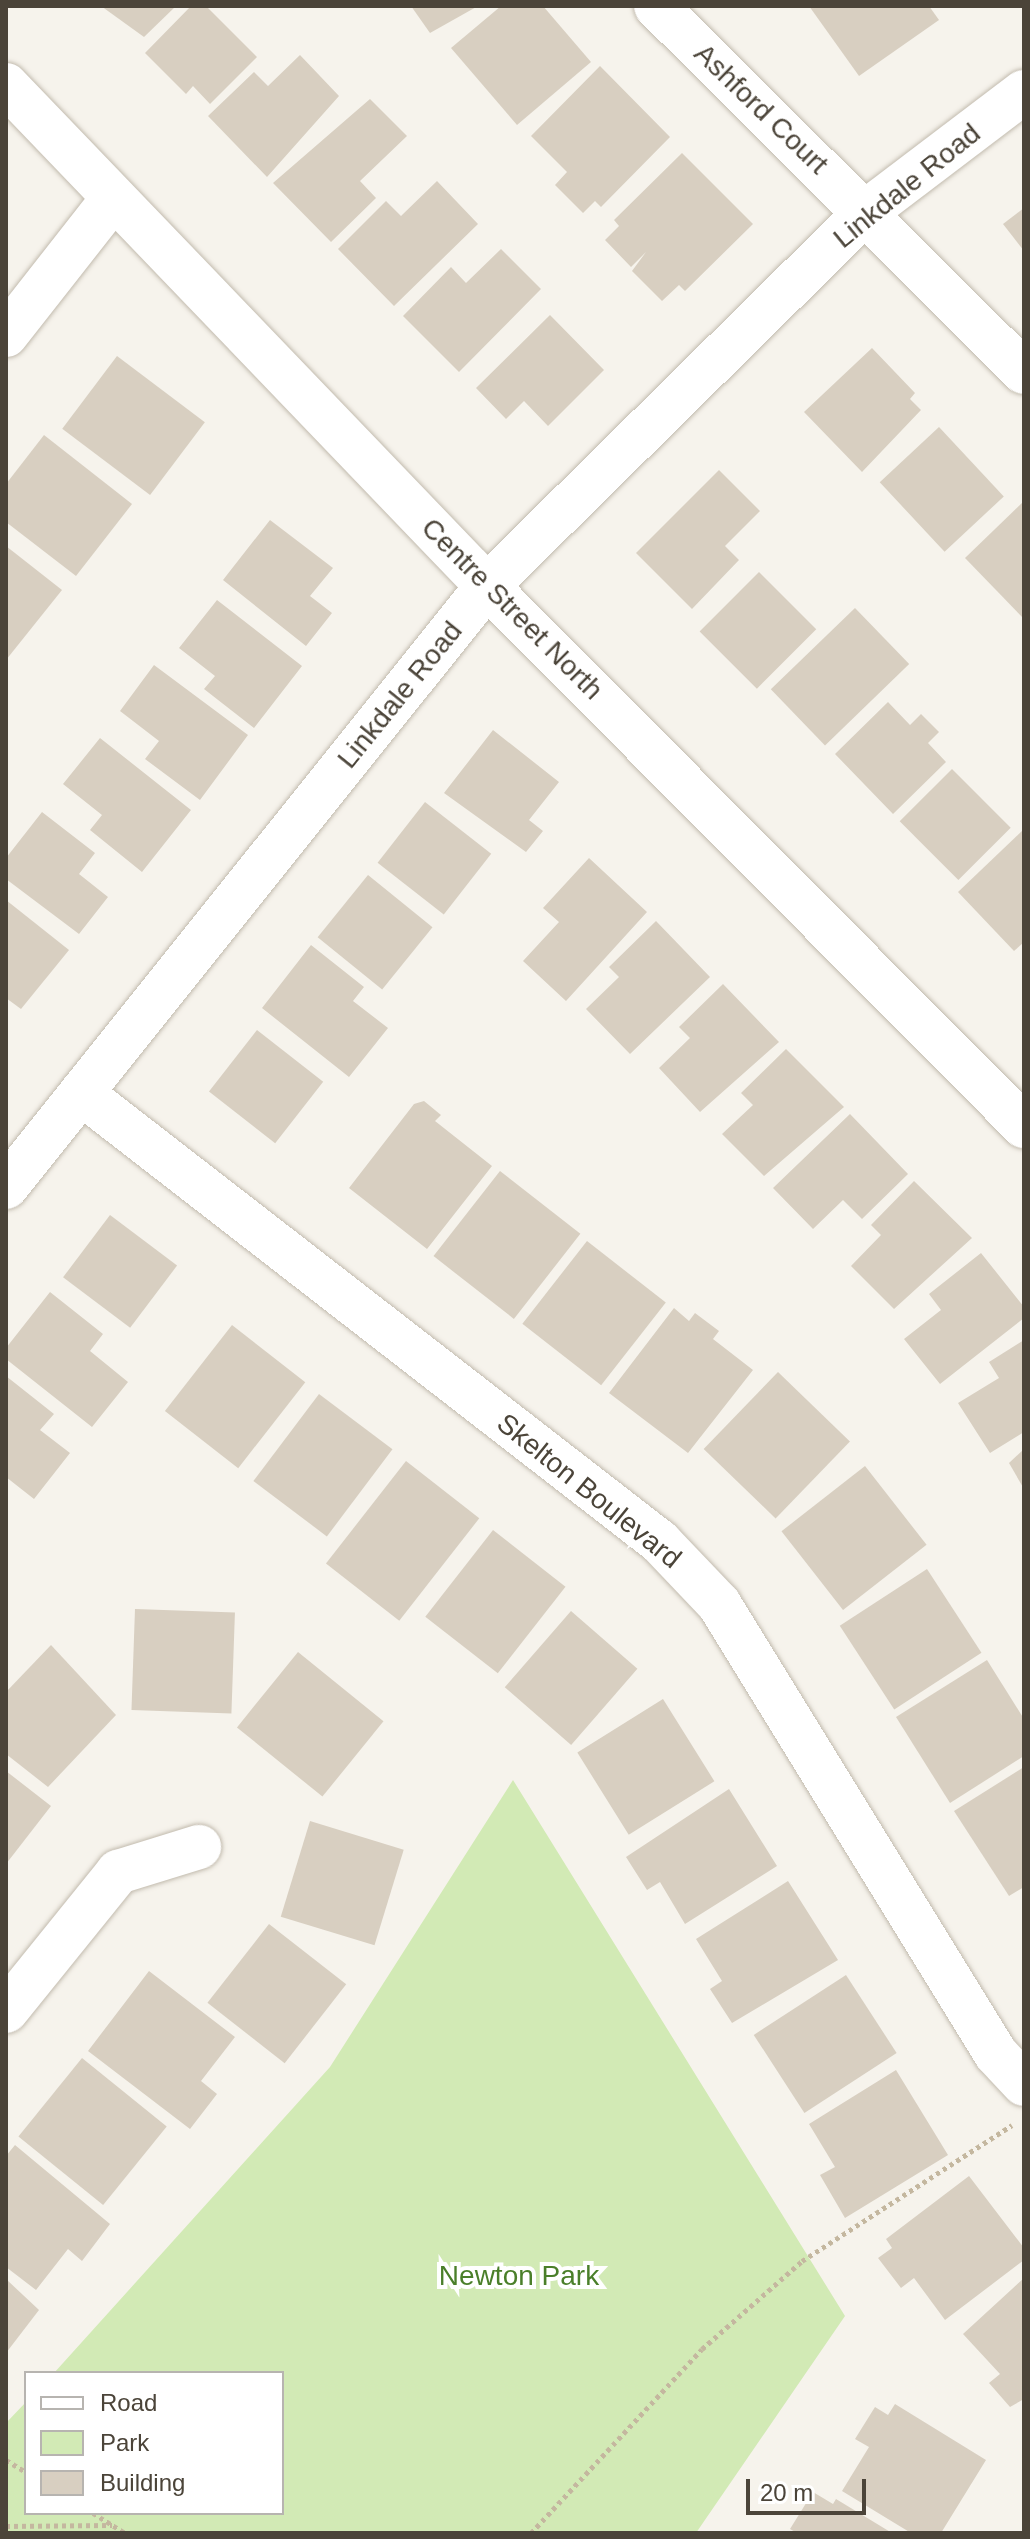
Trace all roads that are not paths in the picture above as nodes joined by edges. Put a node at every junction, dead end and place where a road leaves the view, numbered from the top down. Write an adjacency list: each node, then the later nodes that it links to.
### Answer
1 (656, 6): 5 (street, Ashford Court)
2 (6, 85): 4 (street, Centre Street North)
3 (1024, 92): 5 (street, Linkdale Road)
4 (112, 200): 6 (street); 8 (street, Centre Street North)
5 (867, 211): 7 (street, Ashford Court); 8 (street, Linkdale Road)
6 (6, 335)
7 (1024, 372)
8 (487, 586): 9 (street, Linkdale Road); 10 (street, Centre Street North)
9 (81, 1093): 11 (street, Linkdale Road); 14 (street, Skelton Boulevard)
10 (1024, 1126)
11 (6, 1187)
12 (199, 1847): 13 (street)
13 (6, 2011)
14 (1024, 2084)

